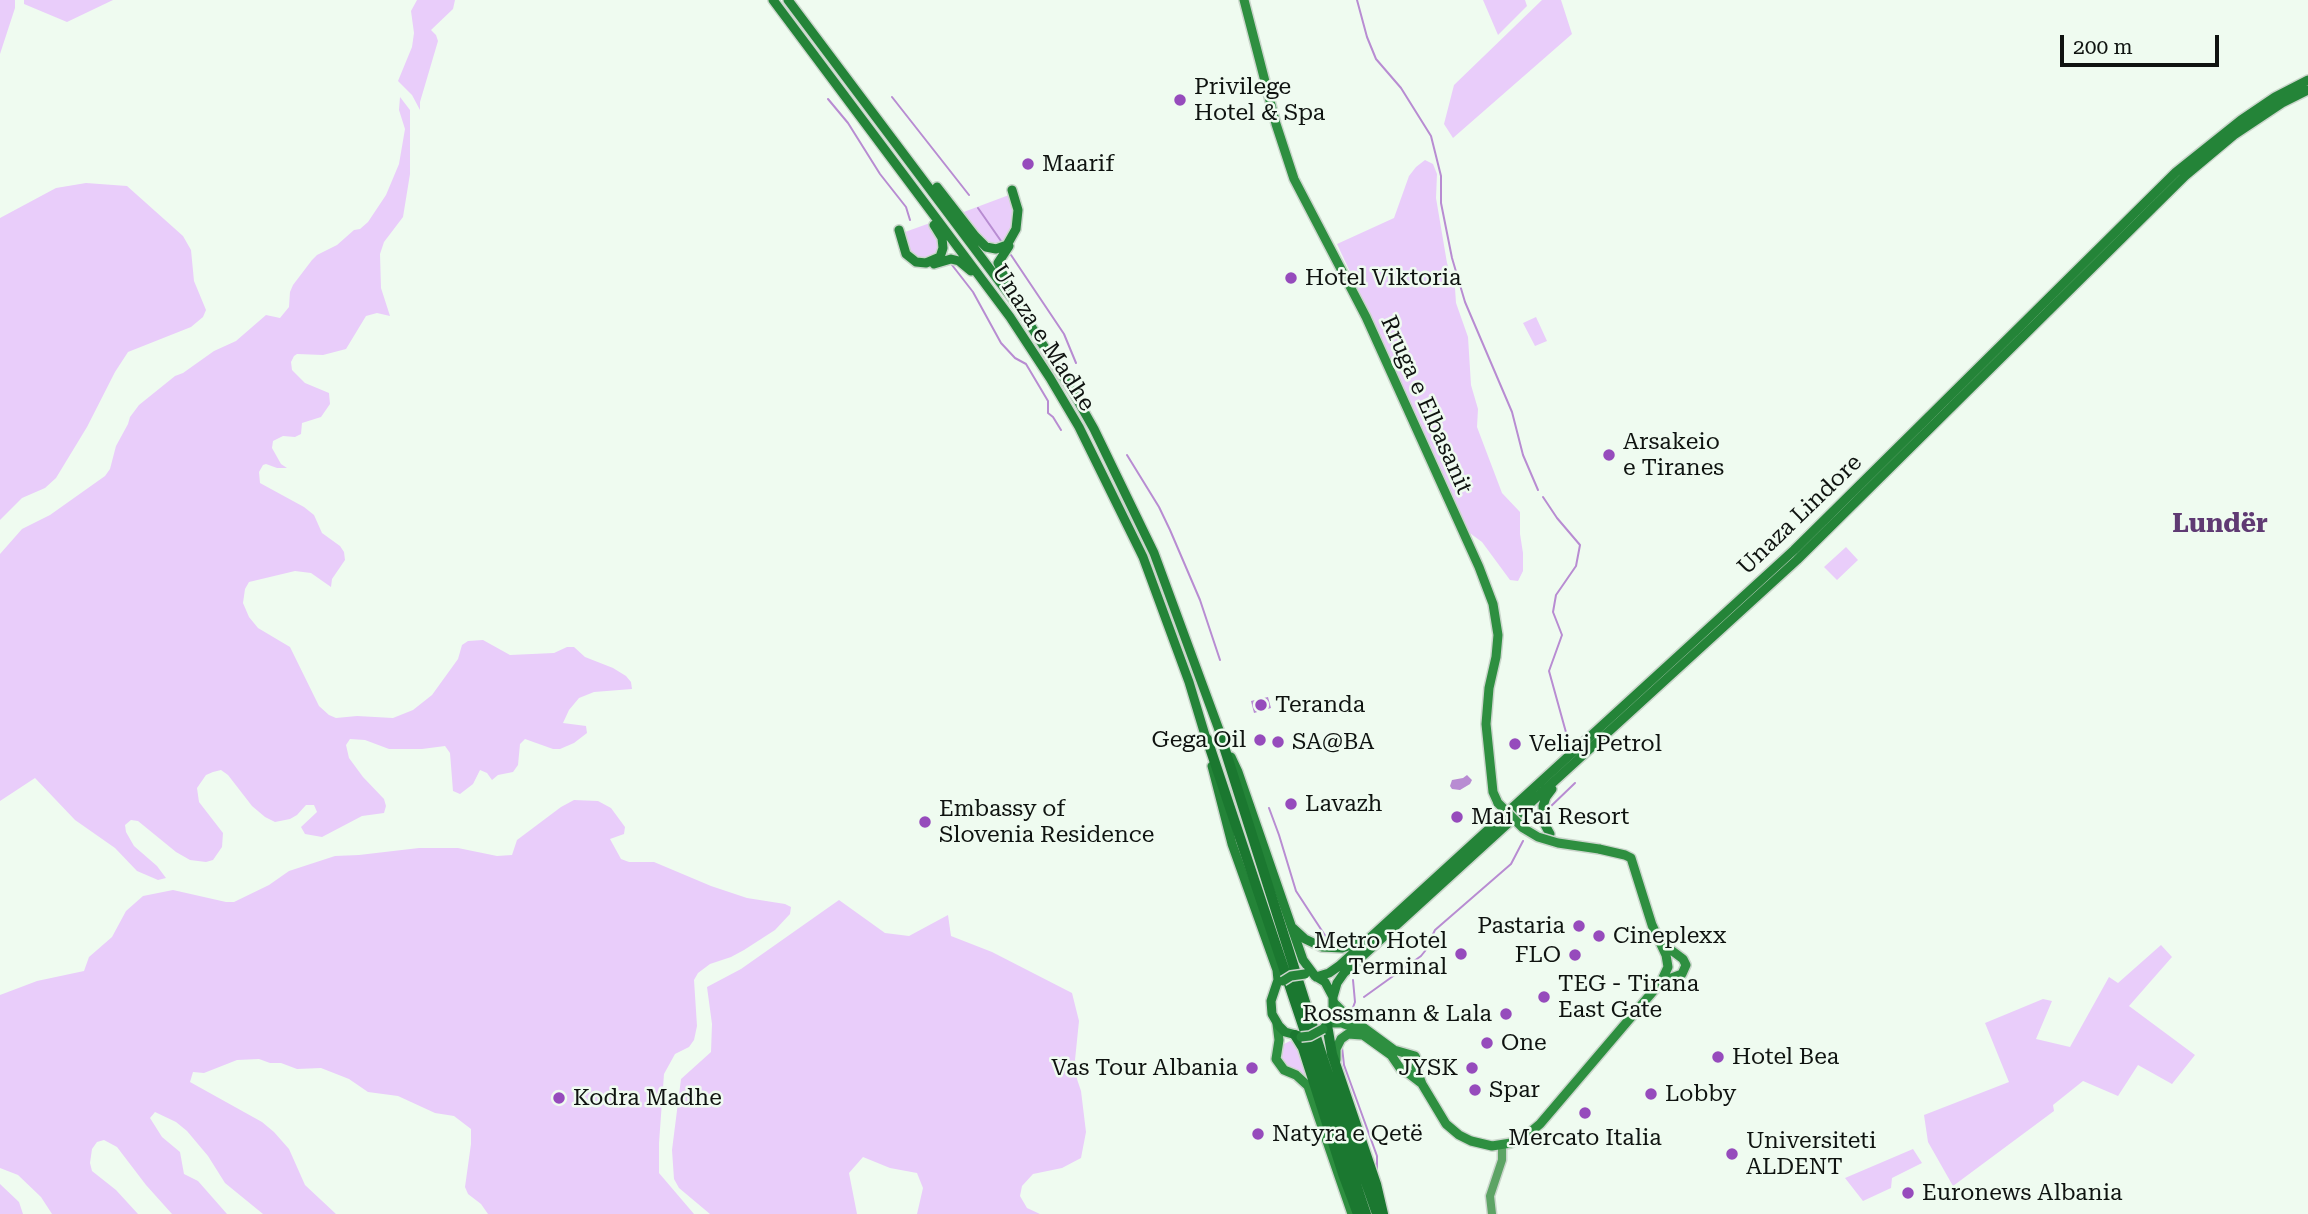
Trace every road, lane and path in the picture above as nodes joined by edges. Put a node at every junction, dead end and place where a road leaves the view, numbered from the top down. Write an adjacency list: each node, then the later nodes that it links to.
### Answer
1 (773, 0): 7 (highway, Unaza e Madhe)
2 (788, 0): 6 (highway, Unaza e Madhe)
3 (1244, 0): 16 (main road, Rruga e Elbasanit, bridge)
4 (2308, 80): 15 (highway, Unaza Lindore)
5 (2308, 90): 11 (highway, Unaza Lindore)
6 (899, 146): 8 (highway, Unaza e Madhe); 8 (highway)
7 (888, 153): 9 (highway, Unaza e Madhe); 9 (highway)
8 (1020, 309): 10 (highway, Unaza e Madhe)
9 (1010, 317): 12 (highway, Unaza e Madhe)
10 (1220, 734): 14 (highway, Unaza e Madhe); 38 (highway)
11 (1605, 735): 13 (highway); 23 (highway, Unaza Lindore)
12 (1207, 739): 22 (highway, Unaza e Madhe); 37 (highway)
13 (1550, 834)
14 (1290, 926): 15 (highway); 20 (highway, Unaza e Madhe)
15 (1368, 939): 20 (highway, Unaza Lindore)
16 (1661, 942): 17 (main road); 18 (main road)
17 (1678, 957): 18 (main road); 19 (main road)
18 (1668, 966): 19 (main road); 21 (main road)
19 (1676, 975): 21 (main road)
20 (1316, 977): 22 (highway, bridge); 23 (highway)
21 (1661, 982): 33 (main road)
22 (1276, 988): 24 (highway)
23 (1334, 1000): 25 (highway); 29 (main road)
24 (1277, 1024): 26 (highway); 28 (main road)
25 (1326, 1026): 26 (highway, bridge); 27 (main road); 31 (highway)
26 (1296, 1036): 28 (main road); 36 (highway)
27 (1364, 1036): 30 (main road); 31 (main road)
28 (1278, 1045): 35 (main road)
29 (1405, 1053): 30 (main road); 32 (main road)
30 (1397, 1064): 32 (main road)
31 (1337, 1066): 39 (highway)
32 (1412, 1070): 33 (main road)
33 (1502, 1145): 34 (main road)
34 (1491, 1213)
35 (1352, 1214)
36 (1359, 1214)
37 (1366, 1214)
38 (1377, 1214)
39 (1384, 1214)

